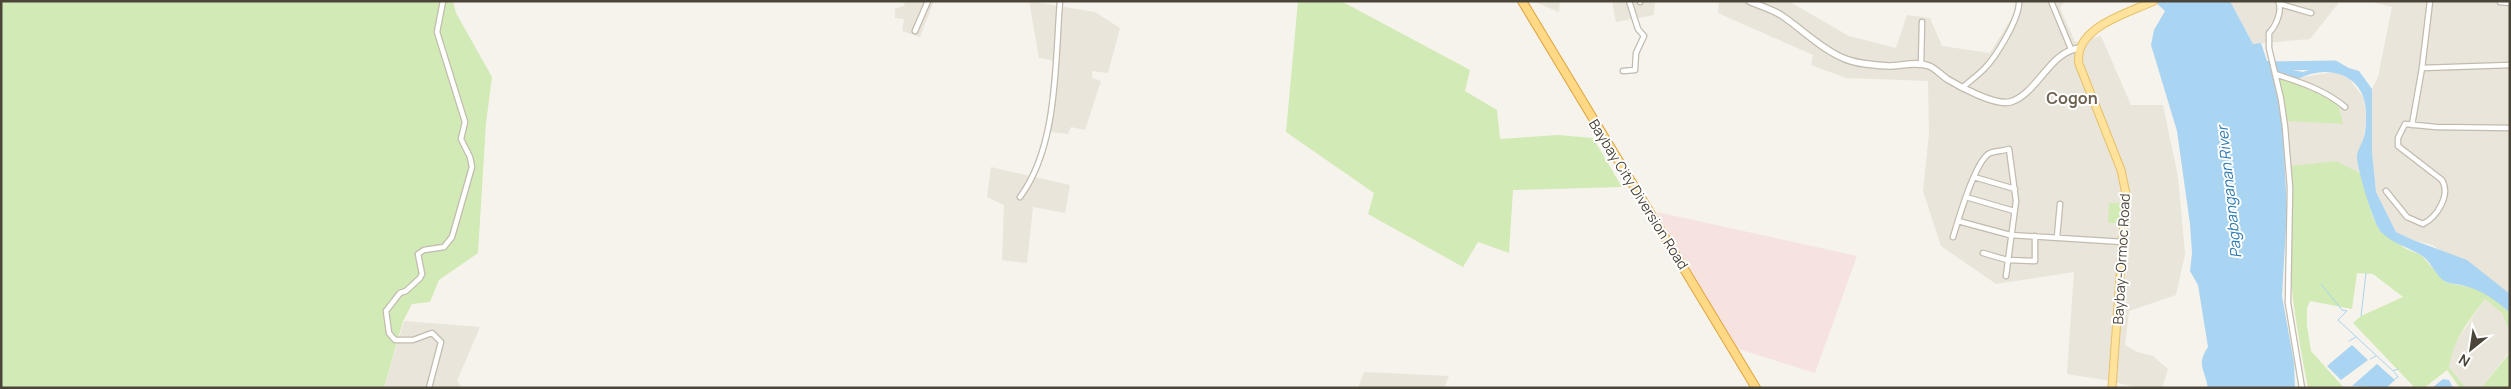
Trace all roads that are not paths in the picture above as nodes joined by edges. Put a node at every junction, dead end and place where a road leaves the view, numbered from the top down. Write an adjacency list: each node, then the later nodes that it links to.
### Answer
1 (443, 1): 44 (street)
2 (928, 1): 16 (street)
3 (1060, 1): 31 (street)
4 (1522, 1): 45 (highway, Baybay City Diversion Road)
5 (1629, 1): 22 (street)
6 (1750, 1): 19 (street)
7 (2019, 1): 24 (street)
8 (2051, 1): 18 (street)
9 (2154, 1): 17 (main road)
10 (2430, 1): 21 (street)
11 (2500, 2): 13 (street)
12 (2279, 3): 14 (street); 23 (street)
13 (2510, 3)
14 (2311, 12)
15 (1922, 22): 19 (street)
16 (915, 31)
17 (2080, 48): 18 (street); 40 (main road, Baybay-Ormoc Road)
18 (2071, 49): 24 (street)
19 (1922, 64): 24 (street)
20 (2510, 65): 21 (street)
21 (2422, 68): 26 (street)
22 (1623, 71)
23 (2275, 73): 25 (street); 47 (street)
24 (1963, 87)
25 (2345, 107)
26 (2412, 124): 27 (street); 30 (street)
27 (2510, 128)
28 (1974, 177): 29 (street); 29 (street); 32 (street)
29 (2015, 188): 34 (street)
30 (2386, 191)
31 (1020, 197)
32 (1966, 197): 34 (street); 35 (street)
33 (2060, 204): 39 (street)
34 (2014, 211): 36 (street)
35 (1958, 221): 36 (street); 38 (street)
36 (2010, 235): 37 (street); 42 (street)
37 (2035, 236): 39 (street); 42 (street)
38 (1953, 238)
39 (2057, 238): 40 (street)
40 (2124, 242): 46 (main road, Baybay-Ormoc Road)
41 (1983, 254): 42 (street)
42 (2007, 260): 43 (street)
43 (2006, 276)
44 (429, 388)
45 (1756, 388)
46 (2112, 388)
47 (2302, 388)

